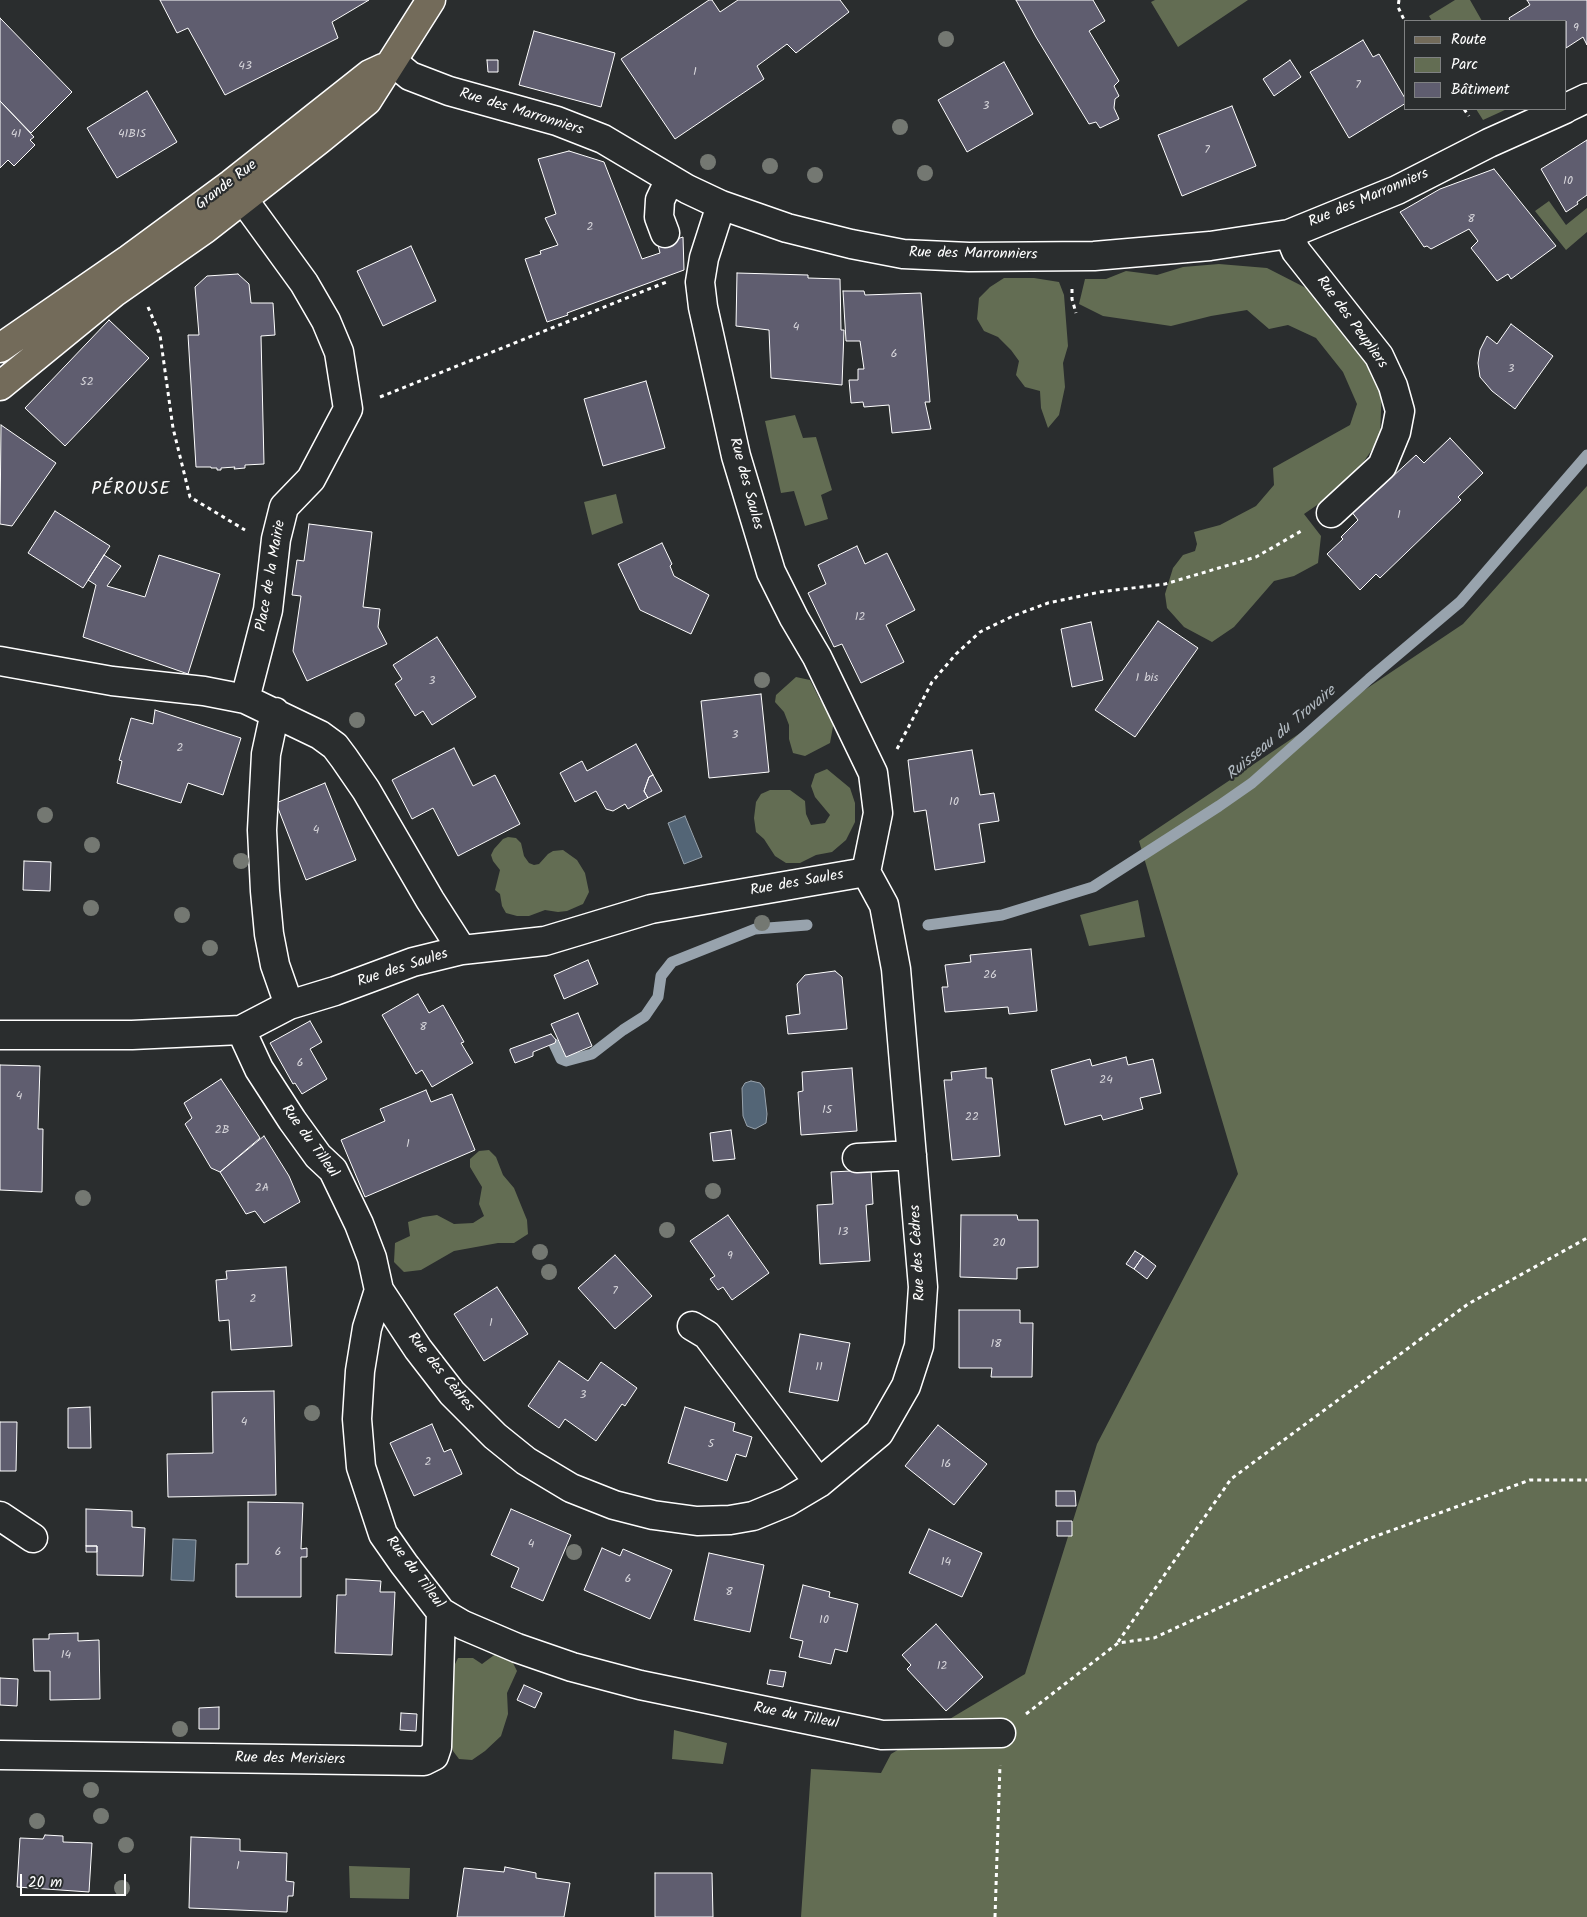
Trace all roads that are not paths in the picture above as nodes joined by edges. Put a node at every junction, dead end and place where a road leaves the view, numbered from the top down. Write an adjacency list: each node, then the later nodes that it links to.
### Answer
1 (431, 0): 2 (main road)
2 (393, 62): 6 (street, Rue des Marronniers); 7 (main road); 11 (main road, Grande Rue)
3 (1587, 98): 4 (street, Rue des Marronniers)
4 (1567, 107)
5 (1561, 110): 10 (street, Rue des Marronniers)
6 (670, 179): 8 (street, Rue des Marronniers); 9 (street)
7 (243, 199): 12 (main road); 15 (street, Place de la Mairie)
8 (721, 205): 10 (street, Rue des Marronniers); 17 (street, Rue des Saules)
9 (665, 233)
10 (1289, 234): 13 (street, Rue des Peupliers)
11 (0, 348)
12 (0, 386)
13 (1331, 513)
14 (0, 661): 15 (street)
15 (245, 699): 16 (street)
16 (275, 712): 18 (street); 19 (street)
17 (866, 872): 18 (street, Rue des Saules); 22 (street, Rue des Cèdres)
18 (462, 950): 19 (street, Rue des Saules)
19 (289, 1006): 20 (street, Rue des Saules)
20 (241, 1030): 21 (street, Rue des Saules); 24 (street, Rue du Tilleul)
21 (0, 1035)
22 (912, 1155): 23 (street); 26 (street, Rue des Cèdres)
23 (857, 1158)
24 (378, 1290): 26 (street, Rue des Cèdres); 29 (street, Rue du Tilleul)
25 (692, 1326): 26 (street)
26 (819, 1483)
27 (0, 1516): 28 (street)
28 (33, 1538)
29 (441, 1612): 30 (street, Rue du Tilleul); 31 (street, Rue des Merisiers)
30 (1002, 1733)
31 (0, 1755)

